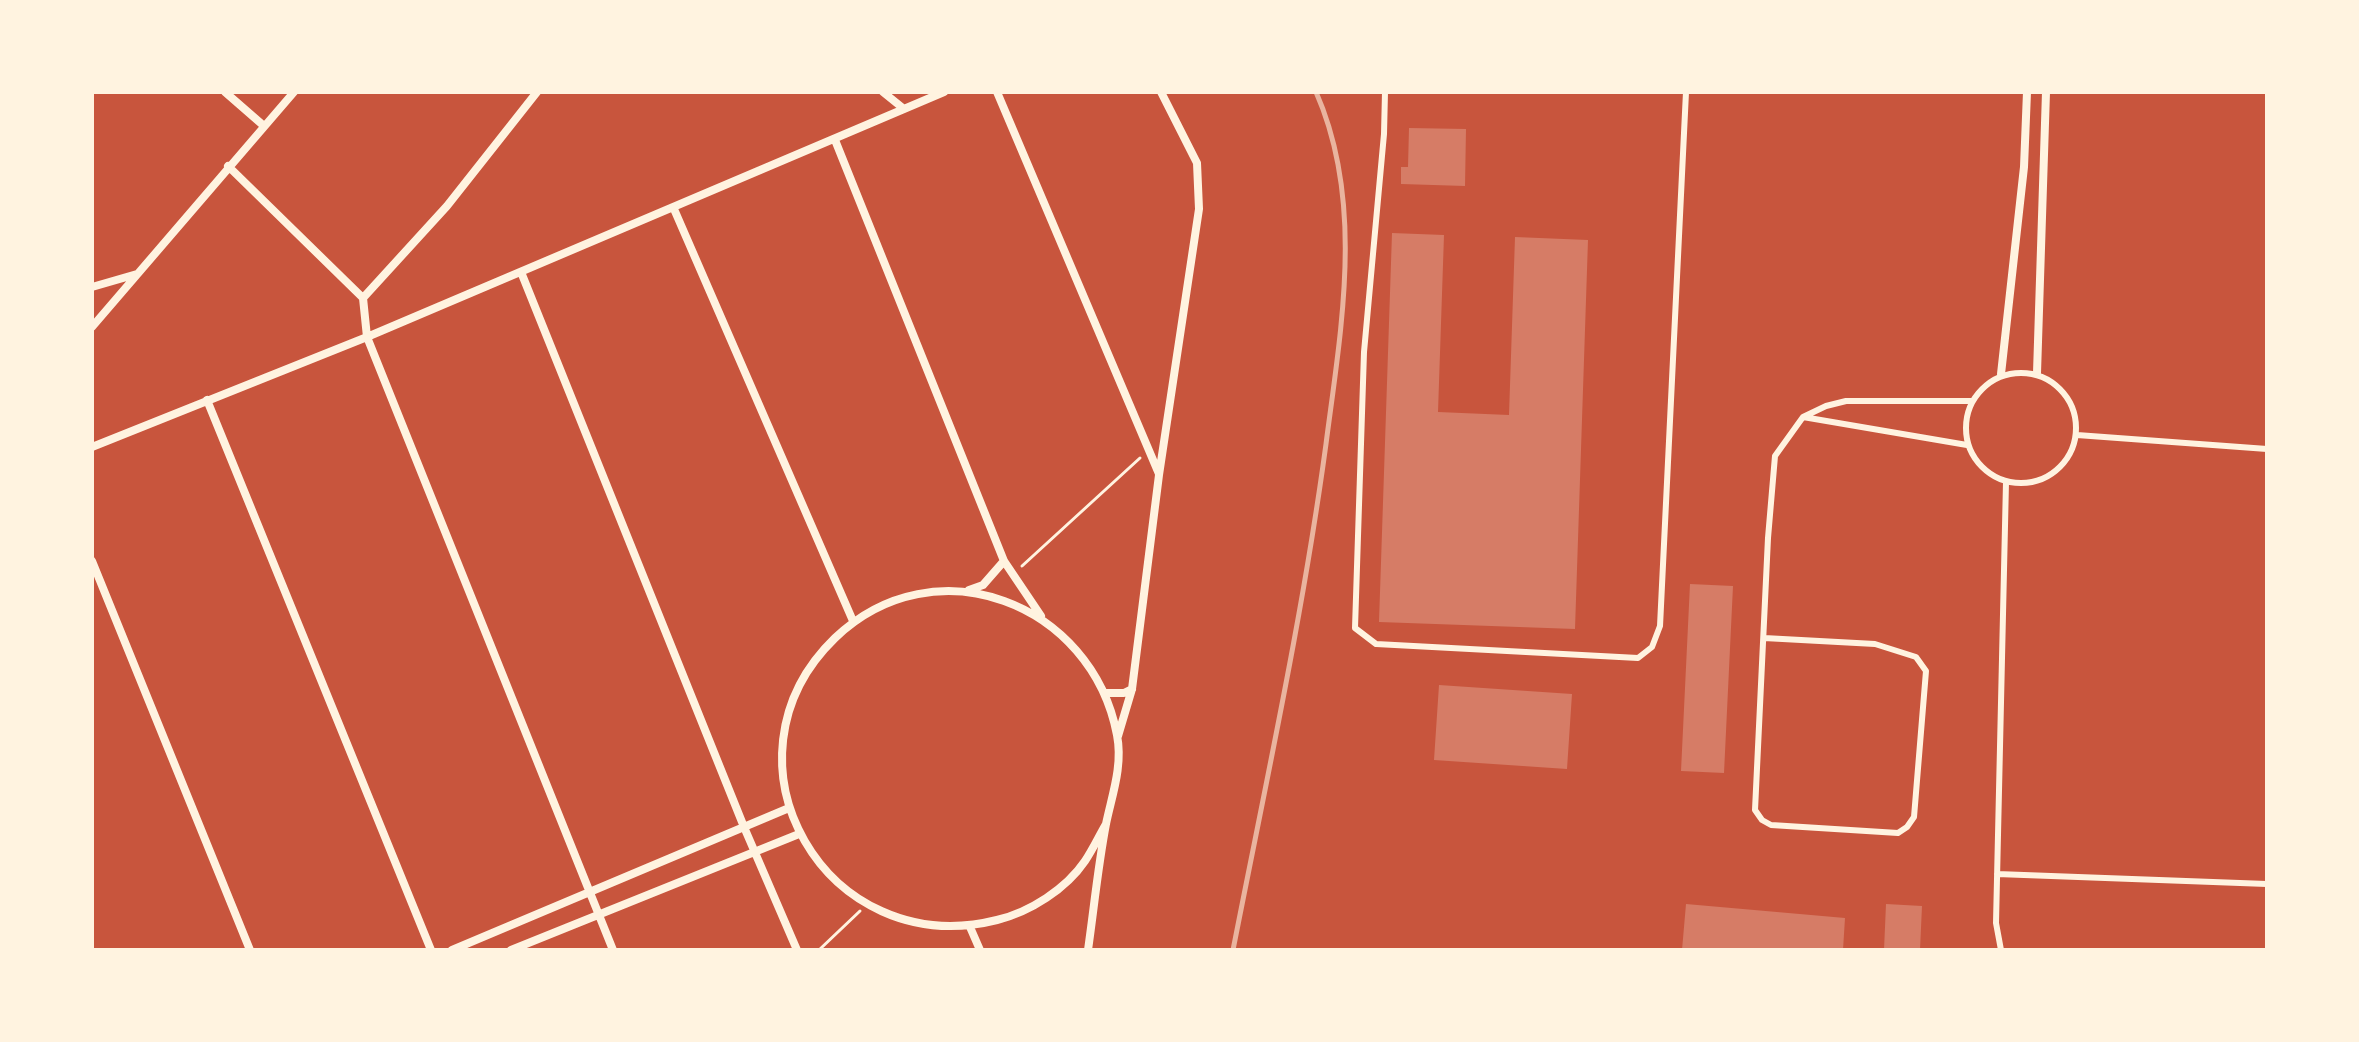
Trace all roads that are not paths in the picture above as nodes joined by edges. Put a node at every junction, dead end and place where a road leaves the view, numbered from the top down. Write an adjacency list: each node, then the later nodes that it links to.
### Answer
1 (225, 92): 13 (street)
2 (294, 92): 13 (street)
3 (537, 92): 20 (street)
4 (883, 92): 12 (street)
5 (944, 92): 12 (street)
6 (997, 92): 32 (street)
7 (1161, 92): 32 (street)
8 (1385, 92): 9 (lane)
9 (1686, 92)
10 (2027, 92): 24 (street)
11 (2046, 92): 23 (street)
12 (904, 109): 14 (street)
13 (264, 126): 15 (street)
14 (835, 140): 16 (street); 35 (street)
15 (228, 166): 18 (street); 20 (street)
16 (674, 209): 17 (street); 38 (street)
17 (521, 272): 22 (street); 45 (street)
18 (137, 274): 19 (street); 21 (street)
19 (92, 287)
20 (363, 298): 22 (street)
21 (92, 327)
22 (367, 337): 25 (street); 50 (street)
23 (2037, 373): 24 (lane); 28 (lane)
24 (2001, 374): 26 (lane)
25 (207, 400): 30 (street); 54 (street)
26 (1971, 401): 27 (lane); 29 (lane)
27 (1803, 417): 29 (lane); 39 (lane)
28 (2077, 435): 31 (lane); 33 (lane)
29 (1967, 445): 33 (lane)
30 (92, 447)
31 (2267, 449)
32 (1159, 475): 40 (street)
33 (2006, 482): 48 (lane)
34 (92, 561): 53 (street)
35 (1004, 561): 36 (street); 37 (street)
36 (965, 591): 37 (street); 38 (street)
37 (1042, 618): 41 (street)
38 (853, 621): 43 (street)
39 (1764, 638): 39 (lane)
40 (1132, 689): 41 (street); 42 (street)
41 (1105, 693): 42 (street)
42 (1117, 737): 44 (street)
43 (789, 808): 45 (street); 46 (street)
44 (1106, 824): 52 (street); 60 (street)
45 (744, 827): 47 (street); 50 (street)
46 (799, 834): 47 (street); 52 (street)
47 (754, 852): 51 (street); 58 (street)
48 (1997, 874): 49 (lane); 61 (lane)
49 (2267, 884)
50 (588, 892): 51 (street); 55 (street)
51 (598, 914): 56 (street); 57 (street)
52 (970, 927): 59 (street)
53 (250, 950)
54 (431, 950)
55 (452, 950)
56 (511, 950)
57 (613, 950)
58 (797, 950)
59 (980, 950)
60 (1088, 950)
61 (2001, 950)

